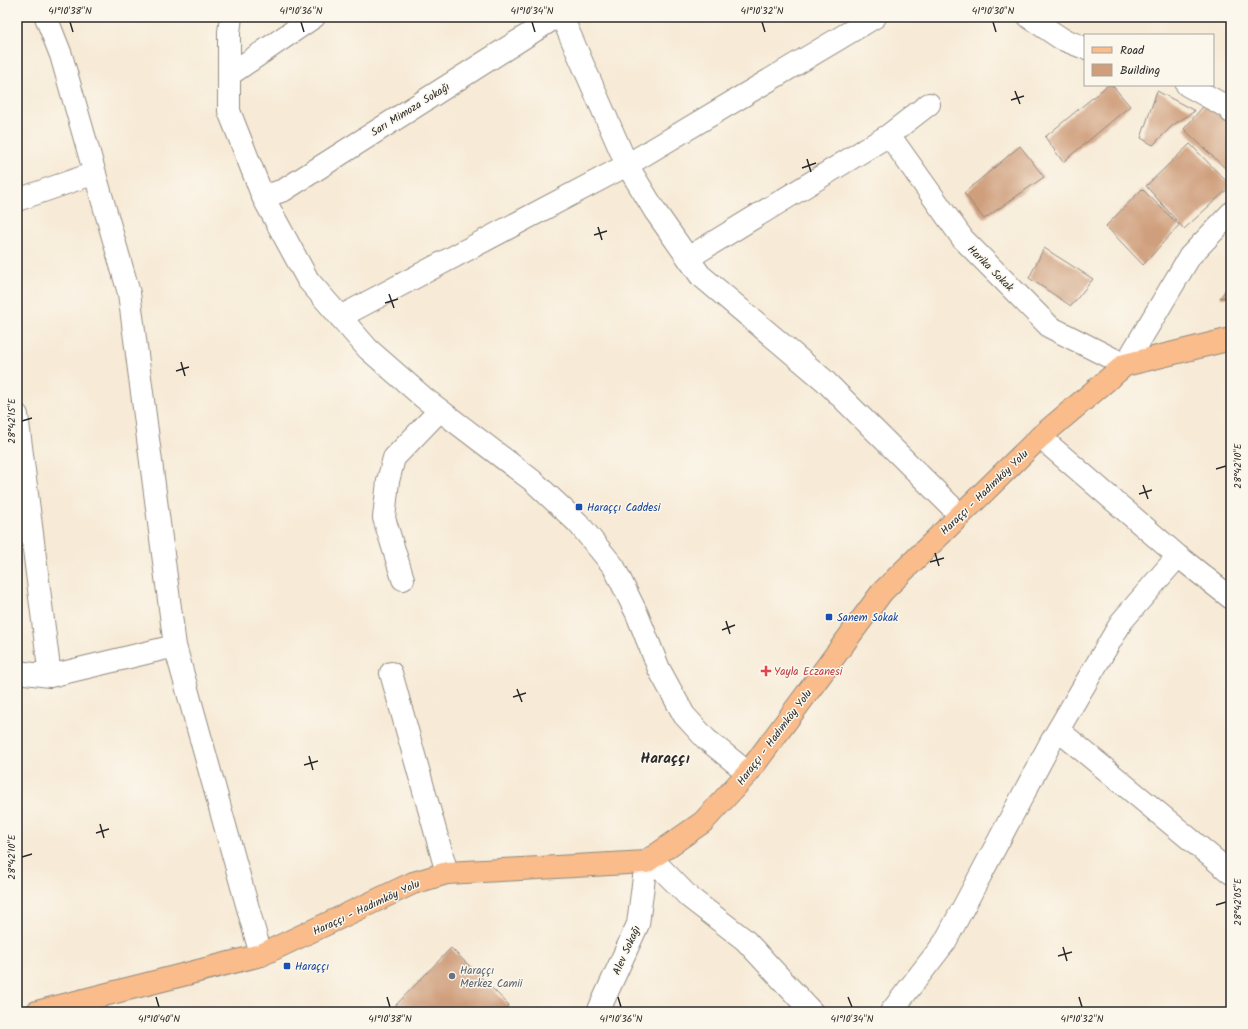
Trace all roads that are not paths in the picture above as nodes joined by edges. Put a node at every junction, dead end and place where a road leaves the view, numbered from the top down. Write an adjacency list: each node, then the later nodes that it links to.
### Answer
1 (46, 17): 15 (street)
2 (231, 17): 9 (street)
3 (314, 17): 9 (street)
4 (556, 17): 16 (street, Sarı Mimoza Sokağı)
5 (562, 17): 14 (street)
6 (875, 17): 14 (street)
7 (1029, 17): 8 (street)
8 (1084, 48)
9 (229, 75): 16 (street)
10 (1189, 86): 12 (street)
11 (928, 104): 13 (street)
12 (1231, 112)
13 (889, 135): 19 (street); 22 (street, Harika Sokak)
14 (627, 165): 19 (street); 20 (street)
15 (95, 172): 17 (street); 30 (street)
16 (263, 197): 20 (street)
17 (17, 200)
18 (1231, 213): 22 (street)
19 (688, 258): 26 (street)
20 (340, 316): 23 (street)
21 (1231, 338): 22 (main road, Haraççı - Hadımköy Yolu)
22 (1125, 365): 25 (main road, Haraççı - Hadımköy Yolu)
23 (440, 410): 28 (street); 35 (street)
24 (17, 418): 33 (street)
25 (1040, 437): 26 (main road, Haraççı - Hadımköy Yolu); 27 (street)
26 (960, 516): 35 (main road, Haraççı - Hadımköy Yolu)
27 (1178, 556): 29 (street); 34 (street)
28 (403, 579)
29 (1231, 598)
30 (175, 646): 33 (street); 39 (street)
31 (17, 672): 33 (street)
32 (392, 674): 37 (street)
33 (50, 676)
34 (1058, 730): 38 (street); 43 (street)
35 (748, 773): 36 (main road, Haraççı - Hadımköy Yolu)
36 (649, 860): 37 (main road, Haraççı - Hadımköy Yolu); 41 (street, Alev Sokağı); 42 (street)
37 (447, 873): 39 (main road, Haraççı - Hadımköy Yolu)
38 (1231, 873)
39 (261, 955): 40 (main road, Haraççı - Hadımköy Yolu)
40 (37, 1012)
41 (598, 1012)
42 (812, 1012)
43 (891, 1012)

